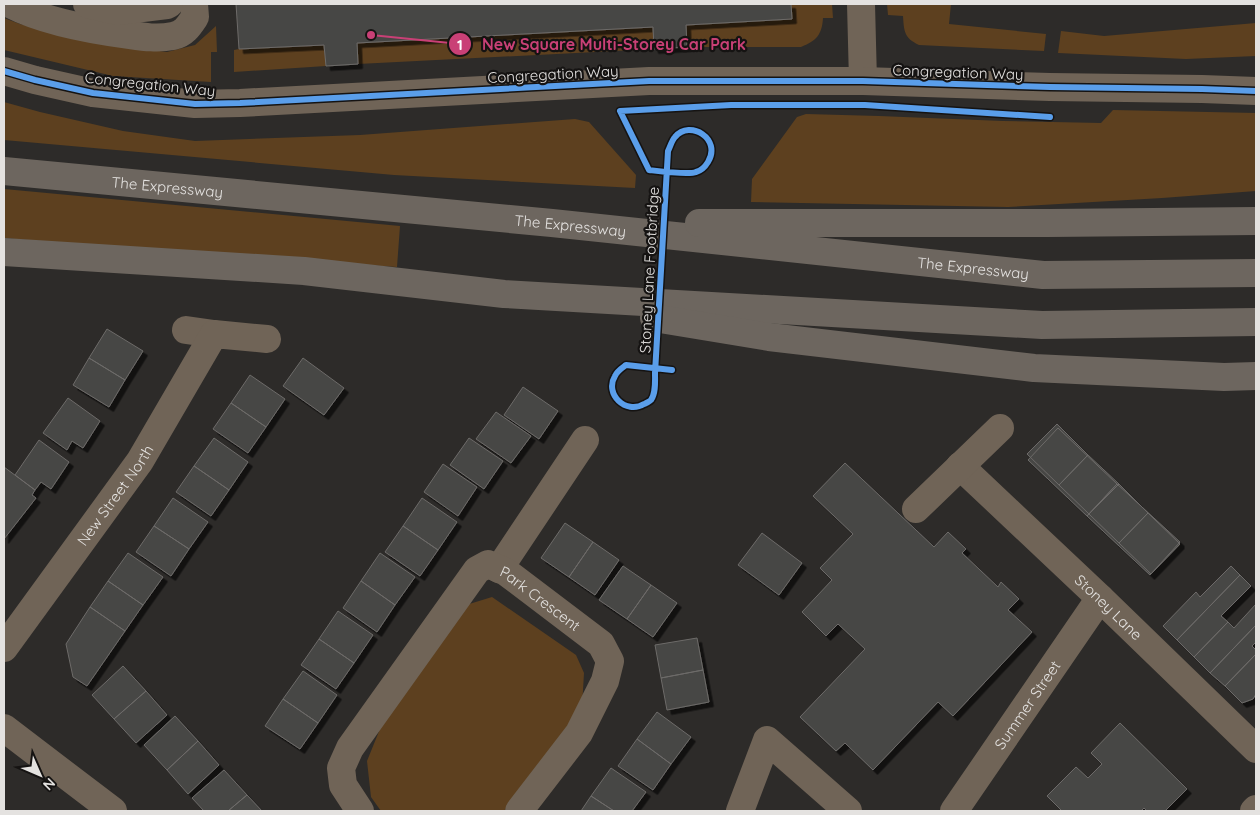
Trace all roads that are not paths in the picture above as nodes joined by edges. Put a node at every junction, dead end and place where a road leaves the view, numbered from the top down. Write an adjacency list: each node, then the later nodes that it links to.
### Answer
1 (10, 4): 4 (street)
2 (87, 4): 3 (street)
3 (169, 4)
4 (194, 4)
5 (861, 4): 8 (street)
6 (4, 71): 8 (street, Congregation Way)
7 (1256, 80): 9 (street)
8 (863, 82): 9 (street, Congregation Way)
9 (1202, 89): 10 (street, Congregation Way)
10 (1256, 91)
11 (4, 171): 13 (highway, The Expressway)
12 (1256, 221): 13 (highway)
13 (552, 223): 15 (highway, The Expressway)
14 (4, 252): 16 (highway)
15 (1256, 273)
16 (504, 294): 17 (highway); 21 (highway)
17 (1256, 322)
18 (186, 330): 19 (street)
19 (214, 334): 20 (street); 28 (street, New Street North)
20 (267, 339)
21 (1256, 376)
22 (1000, 428): 24 (street)
23 (585, 440): 26 (street)
24 (960, 466): 25 (street); 27 (street, Stoney Lane)
25 (916, 509)
26 (499, 569): 34 (street, Park Crescent); 35 (street, Park Crescent)
27 (1100, 598): 31 (street, Stoney Lane); 33 (street, Summer Street)
28 (13, 618): 29 (street, New Street North)
29 (4, 648)
30 (4, 728): 32 (street)
31 (1256, 749)
32 (97, 806)
33 (966, 806)
34 (360, 811)
35 (519, 811)
36 (740, 811): 37 (street)
37 (848, 811)

